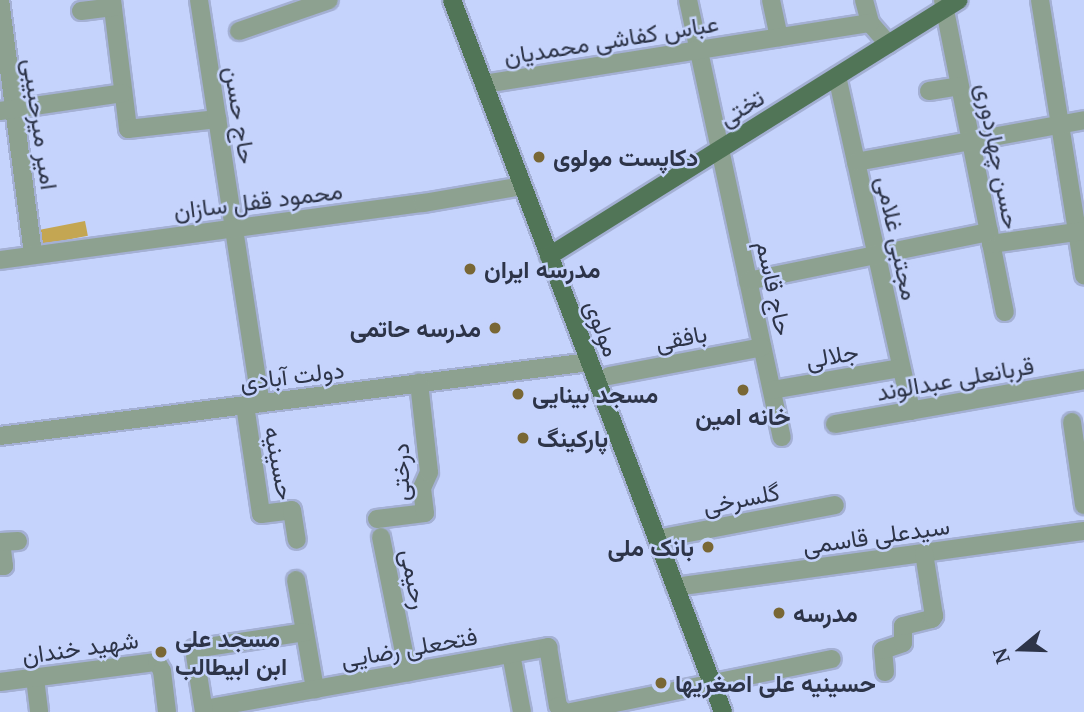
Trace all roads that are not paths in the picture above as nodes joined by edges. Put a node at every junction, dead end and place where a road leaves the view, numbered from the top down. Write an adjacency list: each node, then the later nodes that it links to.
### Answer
1 (0, 0): 22 (street, امیر میرحبیبی)
2 (199, 0): 23 (street, حاج حسن)
3 (329, 0): 13 (street)
4 (452, 0): 18 (main road, مولوی)
5 (688, 0): 16 (street, حاج قاسم)
6 (771, 0): 14 (street)
7 (864, 0): 12 (street)
8 (1040, 0): 25 (street)
9 (949, 3): 15 (main road, تختی); 19 (street, حسن چهاردوری)
10 (113, 4): 11 (street); 21 (street)
11 (81, 11)
12 (870, 23): 14 (street, عباس کفاشی محمدیان); 15 (street)
13 (239, 31)
14 (779, 37): 16 (street, عباس کفاشی محمدیان)
15 (888, 44): 17 (main road, تختی)
16 (699, 50): 18 (street, عباس کفاشی محمدیان); 27 (street, حاج قاسم)
17 (837, 76): 27 (main road, تختی); 28 (street, مجتبی غلامی)
18 (484, 84): 29 (main road, مولوی)
19 (960, 86): 20 (street); 26 (street, حسن چهاردوری)
20 (929, 91)
21 (123, 93): 22 (street); 23 (street)
22 (7, 110): 33 (street, امیر میرحبیبی)
23 (217, 119): 30 (street, حاج حسن)
24 (1084, 120): 25 (street)
25 (1060, 124): 26 (street); 31 (street)
26 (971, 141): 28 (street); 32 (street, حسن چهاردوری)
27 (720, 149): 35 (main road, تختی); 38 (street, حاج قاسم)
28 (856, 162): 34 (street, مجتبی غلامی)
29 (522, 186): 30 (street, محمود قفل سازان); 35 (main road, مولوی)
30 (234, 227): 33 (street, محمود قفل سازان); 47 (street, حاج حسن)
31 (1081, 232): 32 (street); 37 (street)
32 (990, 238): 34 (street); 39 (street, حسن چهاردوری)
33 (33, 255): 36 (street, محمود قفل سازان)
34 (877, 255): 38 (street); 42 (street, مجتبی غلامی)
35 (549, 257): 41 (main road, مولوی)
36 (0, 260)
37 (1084, 276)
38 (748, 281): 40 (street, حاج قاسم)
39 (1004, 312)
40 (762, 347): 43 (street, بافقی); 46 (street, حاج قاسم)
41 (589, 362): 45 (street, دولت آبادی); 59 (main road, مولوی)
42 (901, 368): 46 (street, جلالی); 48 (street, مجتبی غلامی)
43 (609, 376)
44 (1084, 380): 48 (street, قربانعلی عبدالوند)
45 (419, 383): 47 (street, دولت آبادی); 56 (street, درختی)
46 (772, 390): 52 (street, حاج قاسم)
47 (253, 404): 51 (street, دولت آبادی); 61 (street, حسینیه)
48 (911, 411): 50 (street, قربانعلی عبدالوند)
49 (1072, 422): 53 (street)
50 (835, 424)
51 (0, 436)
52 (782, 437)
53 (1079, 442): 55 (street)
54 (835, 505): 59 (street, گلسرخی)
55 (1084, 505)
56 (377, 519)
57 (1084, 531): 62 (street, سیدعلی قاسمی)
58 (381, 537): 69 (street, رحیمی)
59 (657, 539): 65 (main road, مولوی)
60 (18, 541): 63 (street)
61 (297, 541)
62 (923, 553): 65 (street, سیدعلی قاسمی); 70 (street)
63 (0, 566)
64 (296, 580): 66 (street)
65 (675, 587): 73 (main road, مولوی)
66 (305, 632): 74 (street, فتحعلی رضایی); 75 (street, فتحعلی رضایی)
67 (511, 654): 69 (street, فتحعلی رضایی); 78 (street); 79 (street, فتحعلی رضایی)
68 (832, 659): 73 (street)
69 (408, 672): 74 (street, فتحعلی رضایی)
70 (885, 672)
71 (35, 678): 72 (street, شهید خندان); 76 (street); 77 (street, شهید خندان)
72 (0, 682)
73 (713, 684): 80 (street); 81 (main road, مولوی)
74 (316, 689): 75 (street, فتحعلی رضایی)
75 (204, 711)
76 (39, 712)
77 (167, 712)
78 (522, 712)
79 (564, 712)
80 (571, 712)
81 (723, 712)

